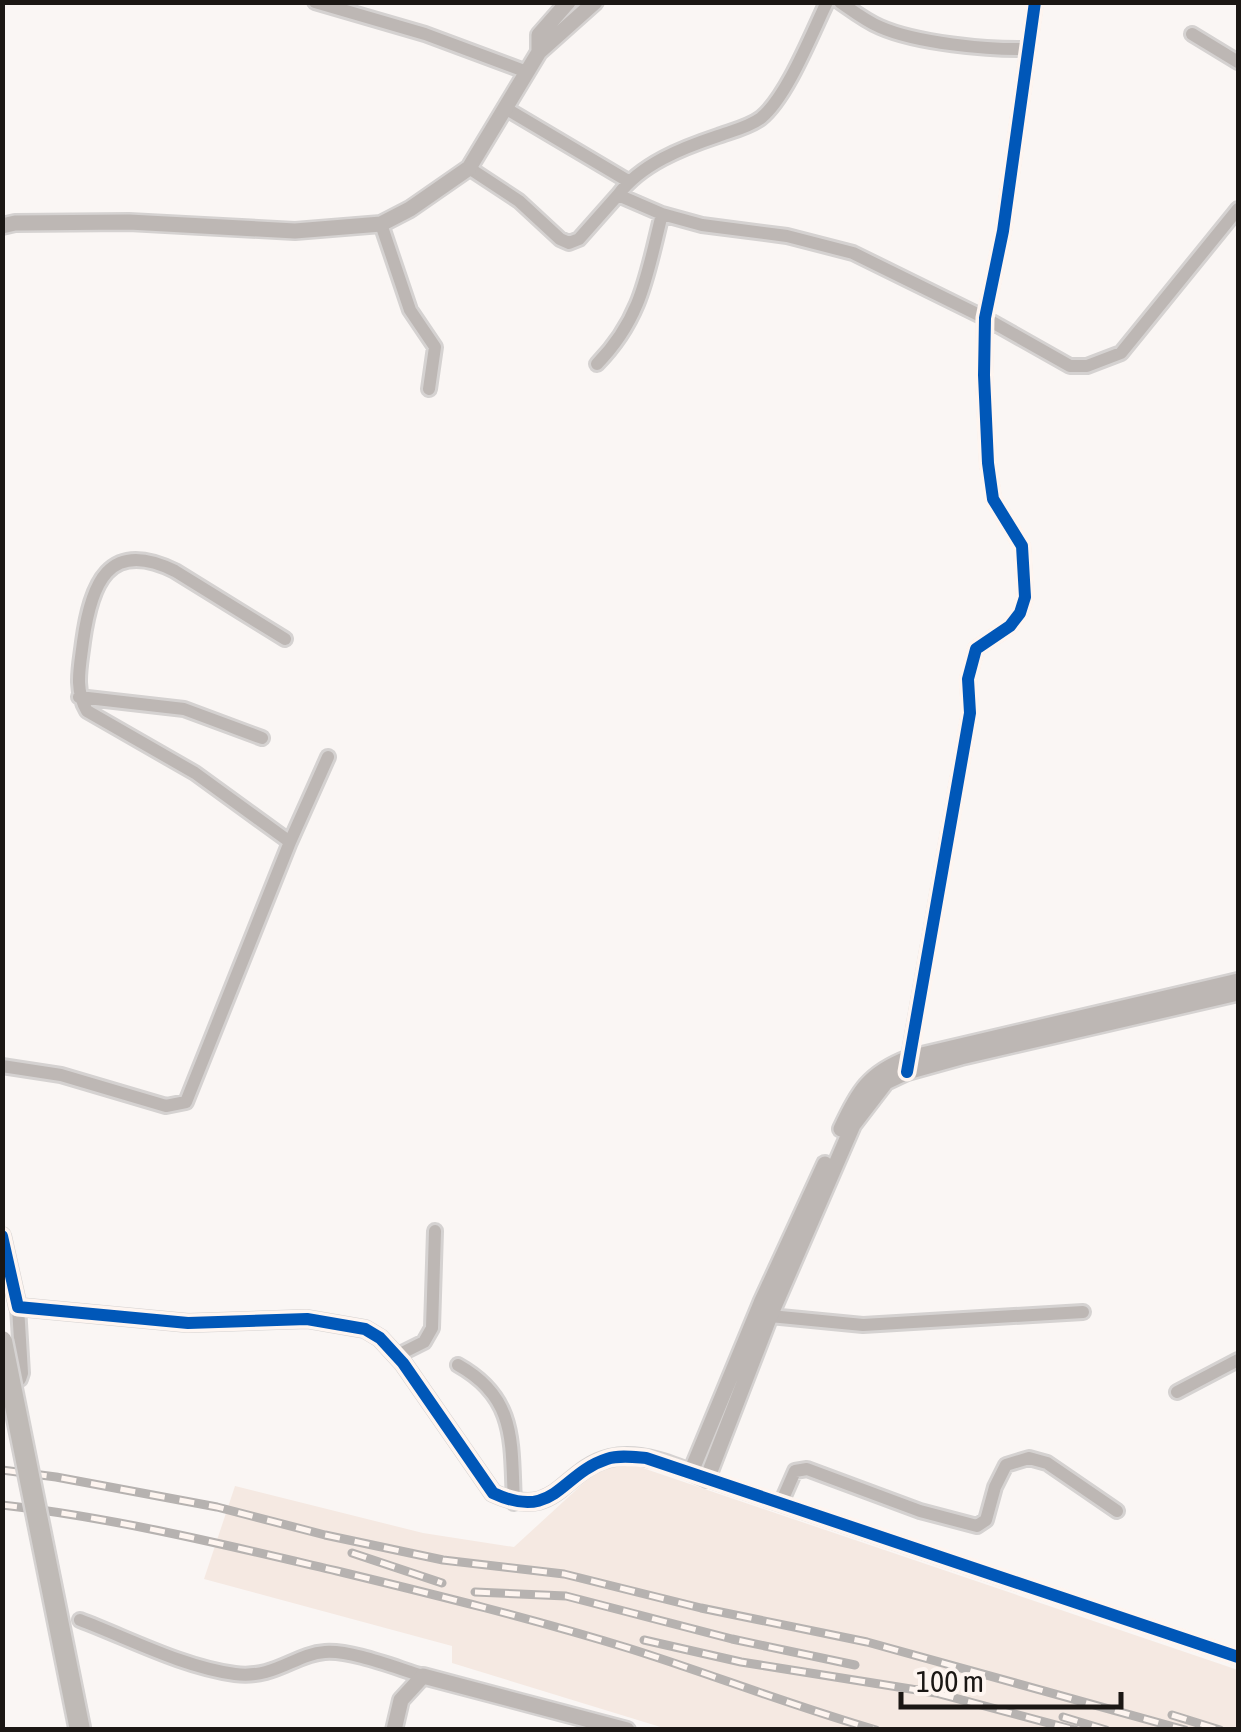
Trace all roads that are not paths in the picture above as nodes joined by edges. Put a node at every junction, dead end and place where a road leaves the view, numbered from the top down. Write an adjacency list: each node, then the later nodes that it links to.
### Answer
1 (315, 2): 11 (street)
2 (568, 2): 9 (street)
3 (595, 2): 9 (street)
4 (828, 2): 14 (street)
5 (840, 2): 8 (street)
6 (1035, 2): 8 (street)
7 (1192, 34): 10 (street)
8 (1028, 49): 20 (street)
9 (539, 52): 11 (street)
10 (1238, 62)
11 (527, 72): 12 (street)
12 (505, 108): 13 (street); 14 (street)
13 (470, 168): 15 (street); 18 (street)
14 (628, 182): 15 (street)
15 (618, 195): 17 (street)
16 (1238, 209): 20 (street)
17 (662, 214): 20 (street); 21 (street)
18 (381, 224): 19 (street); 22 (street)
19 (2, 226)
20 (985, 318): 30 (street)
21 (597, 364)
22 (429, 388)
23 (285, 639): 24 (street)
24 (79, 697): 25 (street); 27 (street)
25 (262, 738)
26 (328, 757): 27 (street)
27 (290, 842): 31 (street)
28 (1238, 982): 30 (street)
29 (1238, 993): 30 (street)
30 (908, 1065): 36 (street); 43 (street)
31 (2, 1066)
32 (435, 1231): 38 (street)
33 (2, 1236): 34 (street)
34 (18, 1307): 38 (street); 41 (street)
35 (1084, 1312): 36 (street)
36 (770, 1316): 44 (street)
37 (2, 1341): 51 (main road, bridge)
38 (396, 1356): 45 (street)
39 (1238, 1360): 42 (street)
40 (458, 1365): 45 (street)
41 (2, 1383)
42 (1177, 1392)
43 (690, 1472): 44 (street); 45 (street)
44 (707, 1479): 46 (street)
45 (514, 1503)
46 (781, 1503): 47 (street); 49 (street)
47 (1117, 1512)
48 (80, 1620): 50 (street)
49 (1238, 1657)
50 (423, 1676): 52 (street); 53 (street)
51 (80, 1730)
52 (394, 1730)
53 (627, 1730)

